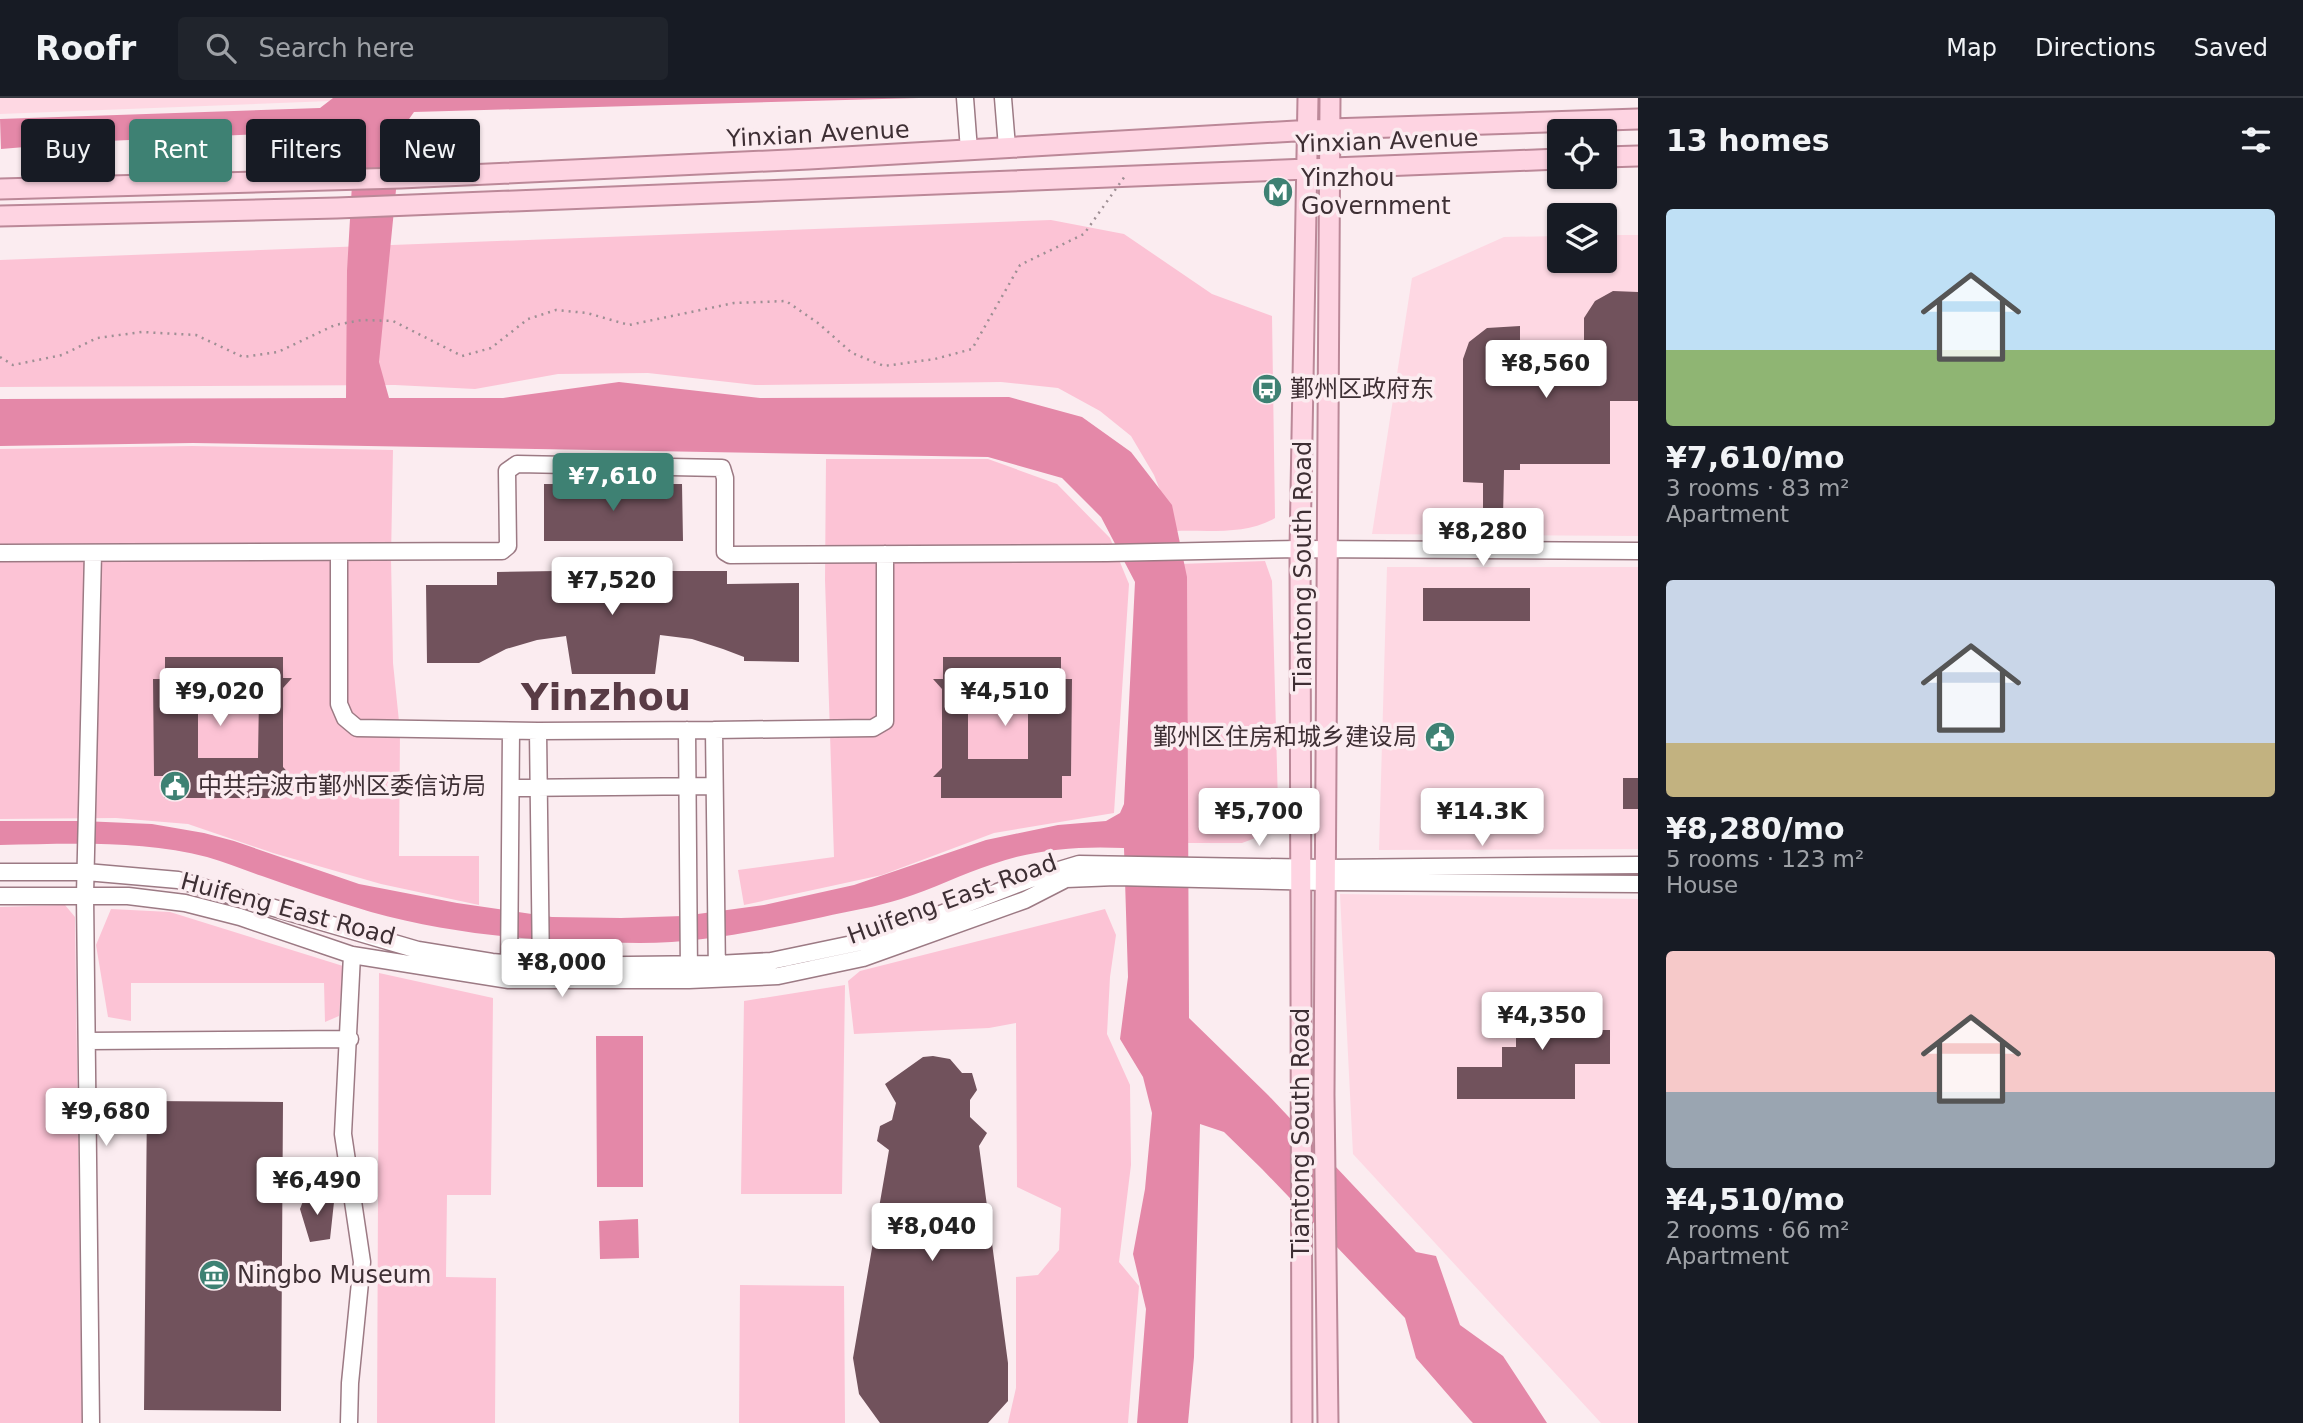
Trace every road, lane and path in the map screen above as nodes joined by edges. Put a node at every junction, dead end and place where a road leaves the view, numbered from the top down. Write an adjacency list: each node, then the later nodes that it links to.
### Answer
1 (965, 98): 9 (street)
2 (1003, 98): 8 (street)
3 (1308, 98): 7 (main road, Tiantong South Road)
4 (1331, 98): 6 (main road, Tiantong South Road)
5 (1638, 119): 6 (main road, Yinxian Avenue)
6 (1330, 129): 7 (main road, Yinxian Avenue); 13 (main road, Tiantong South Road)
7 (1307, 130): 8 (main road, Yinxian Avenue); 14 (main road, Tiantong South Road)
8 (1007, 148): 9 (main road, Yinxian Avenue)
9 (969, 150): 16 (main road, Yinxian Avenue)
10 (1638, 156): 11 (main road)
11 (1617, 157)
12 (1547, 159): 13 (main road, Yinxian Avenue)
13 (1330, 168): 14 (main road, Yinxian Avenue); 20 (main road, Tiantong South Road)
14 (1307, 169): 15 (main road, Yinxian Avenue); 19 (main road, Tiantong South Road)
15 (1125, 176): 17 (main road, Yinxian Avenue); 18 (path, bridge)
16 (0, 189)
17 (0, 216)
18 (0, 357)
19 (1300, 549): 20 (street); 25 (street); 37 (main road, Tiantong South Road)
20 (1328, 549): 21 (street); 38 (main road, Tiantong South Road)
21 (1638, 551)
22 (339, 552): 24 (street); 25 (street); 28 (street)
23 (0, 553): 24 (street)
24 (93, 553): 36 (street)
25 (885, 554): 27 (street)
26 (687, 730): 27 (street); 29 (street); 30 (street)
27 (714, 730): 31 (street)
28 (511, 731): 29 (street); 32 (street)
29 (538, 731): 33 (street)
30 (688, 786): 31 (street); 33 (street); 46 (street)
31 (714, 786): 44 (street)
32 (511, 788): 33 (street); 43 (street)
33 (539, 788): 45 (street)
34 (1638, 864): 38 (street, Huifeng East Road)
35 (0, 872): 36 (street, Huifeng East Road)
36 (86, 872): 40 (street); 43 (street, Huifeng East Road)
37 (1301, 874): 38 (street, Huifeng East Road); 44 (street, Huifeng East Road); 51 (main road, Tiantong South Road)
38 (1325, 875): 39 (street, Huifeng East Road); 52 (main road, Tiantong South Road)
39 (1638, 884)
40 (85, 895): 41 (street, Huifeng East Road); 42 (street, Huifeng East Road); 48 (street)
41 (0, 896)
42 (352, 955): 43 (street, Huifeng East Road); 47 (street)
43 (509, 972): 45 (street, Huifeng East Road)
44 (717, 972): 46 (street, Huifeng East Road)
45 (541, 973): 46 (street, Huifeng East Road)
46 (689, 973)
47 (349, 1039): 48 (street); 50 (street)
48 (87, 1041): 49 (street)
49 (91, 1423)
50 (349, 1423)
51 (1302, 1423)
52 (1328, 1423)

